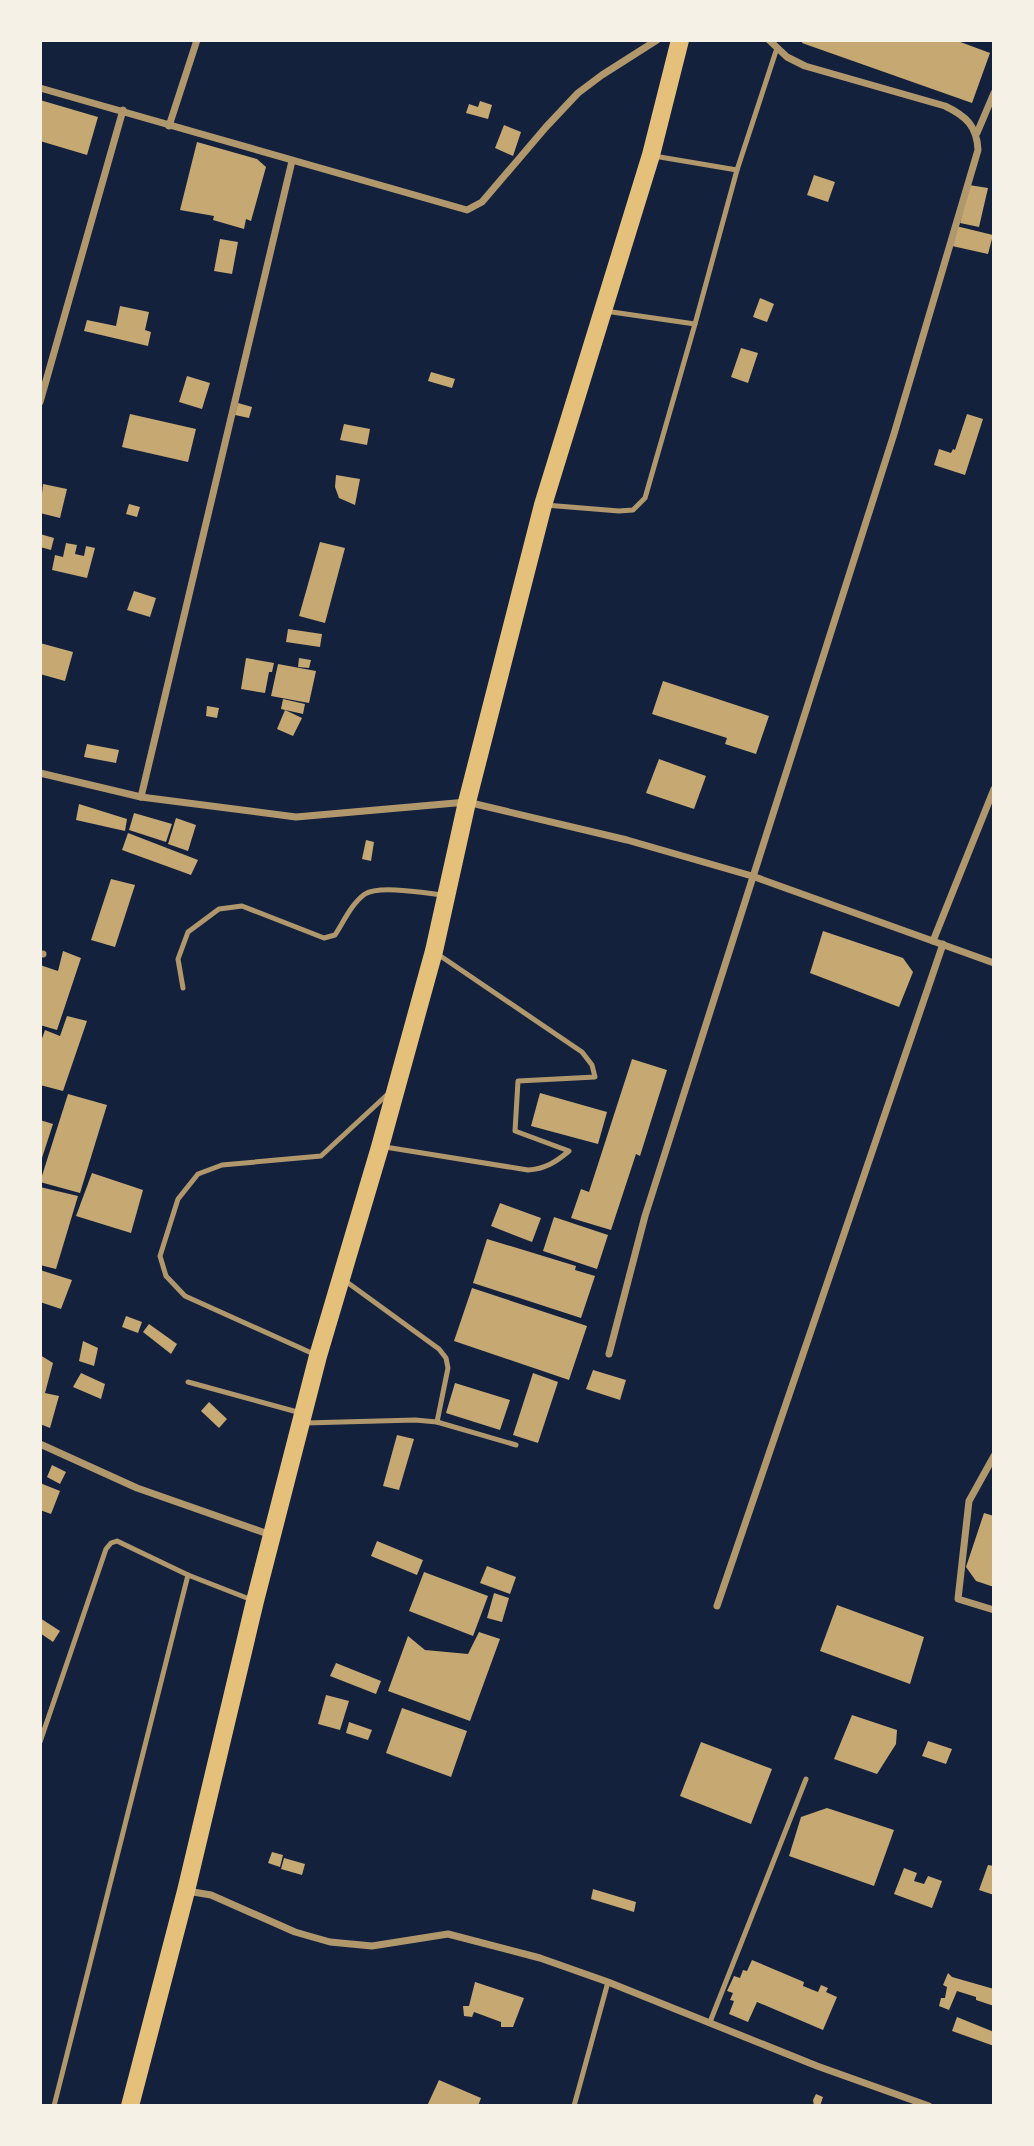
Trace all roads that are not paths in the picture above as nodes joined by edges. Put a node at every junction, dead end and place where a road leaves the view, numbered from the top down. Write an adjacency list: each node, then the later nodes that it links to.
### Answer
1 (197, 40): 9 (street)
2 (657, 40): 12 (street)
3 (680, 40): 11 (highway)
4 (769, 40): 5 (street)
5 (777, 48): 10 (street); 13 (lane)
6 (40, 88): 8 (street)
7 (994, 93): 10 (street)
8 (123, 110): 9 (street); 16 (street)
9 (169, 126): 12 (street)
10 (977, 133): 22 (street)
11 (651, 155): 13 (lane); 14 (highway)
12 (292, 161): 20 (street)
13 (737, 170): 15 (lane)
14 (603, 311): 15 (lane); 17 (highway)
15 (695, 324): 17 (lane)
16 (40, 402)
17 (543, 505): 21 (highway)
18 (40, 773): 20 (street)
19 (994, 789): 24 (street)
20 (141, 797): 21 (street)
21 (467, 802): 22 (street); 23 (highway)
22 (752, 876): 24 (street); 32 (street)
23 (446, 895): 26 (highway); 28 (lane)
24 (933, 941): 25 (street)
25 (943, 944): 27 (street); 43 (street)
26 (434, 951): 29 (highway); 30 (lane)
27 (994, 962)
28 (183, 988)
29 (396, 1086): 30 (highway); 33 (lane)
30 (380, 1146): 31 (highway)
31 (342, 1278): 33 (highway); 36 (lane)
32 (609, 1354)
33 (318, 1356): 35 (highway)
34 (188, 1382): 35 (lane)
35 (303, 1418): 36 (lane); 40 (highway)
36 (436, 1422): 38 (lane)
37 (40, 1444): 40 (street)
38 (516, 1445)
39 (994, 1456): 44 (street)
40 (272, 1536): 42 (highway)
41 (188, 1575): 42 (lane); 45 (lane); 50 (lane)
42 (255, 1601): 47 (highway)
43 (717, 1606)
44 (994, 1610)
45 (40, 1742)
46 (806, 1779): 49 (lane)
47 (186, 1891): 48 (street); 51 (highway)
48 (608, 1982): 49 (street); 52 (lane)
49 (710, 2022): 53 (street)
50 (54, 2106)
51 (130, 2106)
52 (574, 2106)
53 (929, 2106)

